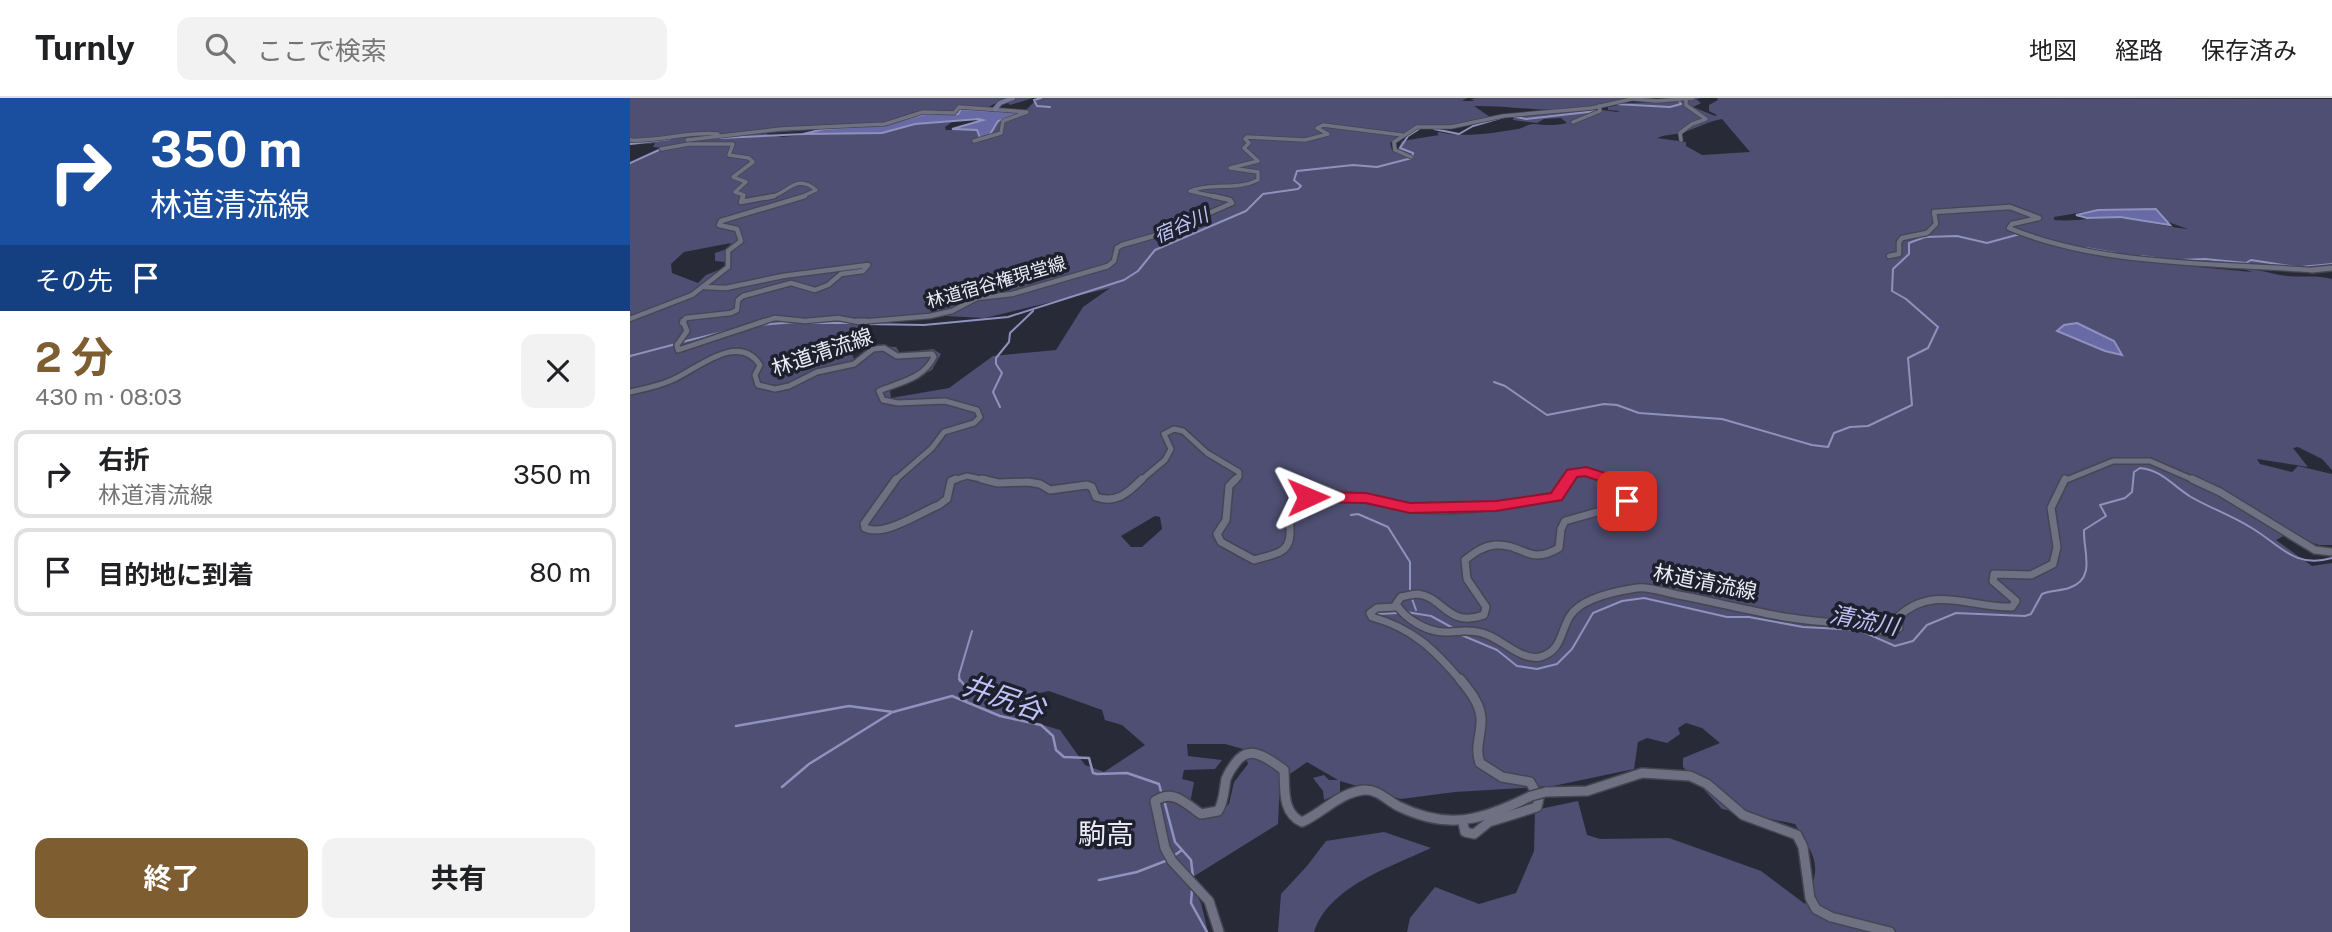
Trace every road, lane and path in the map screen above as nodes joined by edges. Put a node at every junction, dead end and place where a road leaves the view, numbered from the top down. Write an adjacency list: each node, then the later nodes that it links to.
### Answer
1 (1013, 98): 6 (main road)
2 (1635, 98): 4 (street); 5 (street)
3 (1693, 98): 4 (street)
4 (1686, 99): 11 (street)
5 (1599, 106): 7 (street); 9 (street)
6 (995, 109): 8 (street); 12 (street)
7 (1573, 122)
8 (726, 135): 10 (street); 17 (street)
9 (1402, 135): 13 (street); 17 (street, 林道宿谷権現堂線)
10 (630, 140)
11 (1681, 140)
12 (974, 141)
13 (1410, 157)
14 (1889, 256): 16 (street)
15 (2332, 268): 16 (street)
16 (2312, 270)
17 (704, 287): 18 (street)
18 (630, 320)
19 (630, 391): 21 (street, 林道清流線)
20 (2332, 552): 21 (street, 林道清流線)
21 (1396, 607): 22 (street)
22 (1463, 823): 23 (street); 24 (street, bridge)
23 (1219, 932)
24 (1890, 932)

